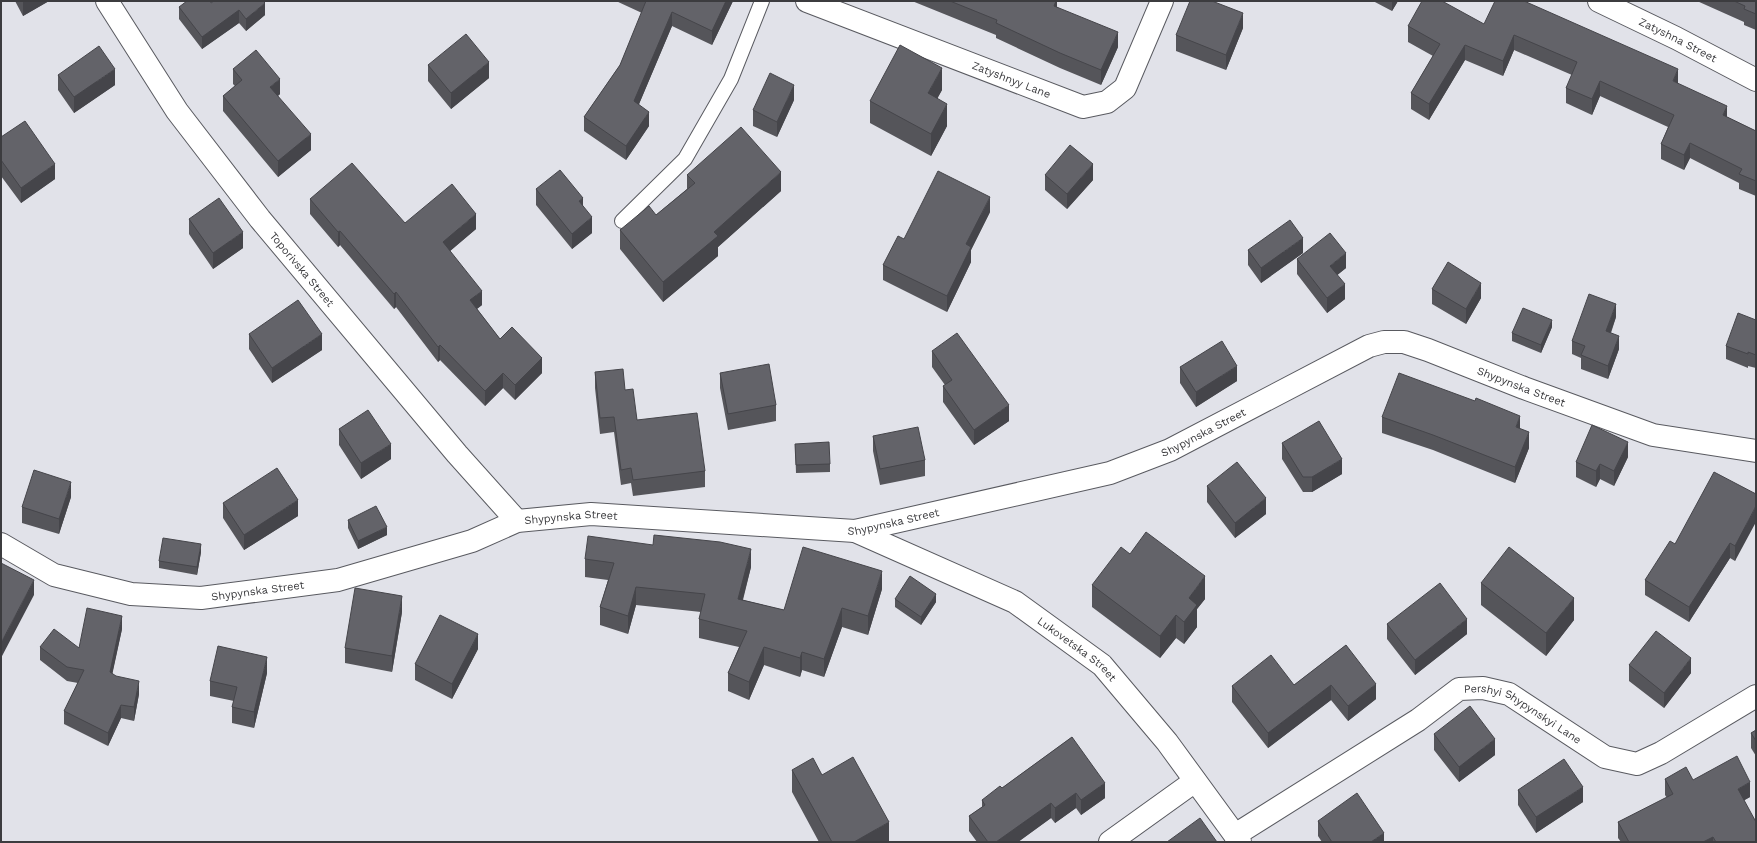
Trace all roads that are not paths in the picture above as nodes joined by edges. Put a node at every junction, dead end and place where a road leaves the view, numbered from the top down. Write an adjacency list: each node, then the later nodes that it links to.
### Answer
1 (107, 1): 9 (street, Toporivska Street)
2 (762, 1): 7 (lane)
3 (807, 1): 4 (street, Zatyshnyy Lane)
4 (1162, 1)
5 (1599, 1): 6 (street, Zatyshna Street)
6 (1756, 80)
7 (622, 221)
8 (1756, 451): 10 (street, Shypynska Street)
9 (517, 521): 10 (street, Shypynska Street); 11 (street, Shypynska Street)
10 (855, 531): 13 (street, Lukovetska Street)
11 (1, 544)
12 (1756, 696): 14 (street, Pershyi Shypynskyi Lane)
13 (1195, 781): 14 (street, Lukovetska Street); 15 (street)
14 (1237, 838)
15 (1110, 842)

